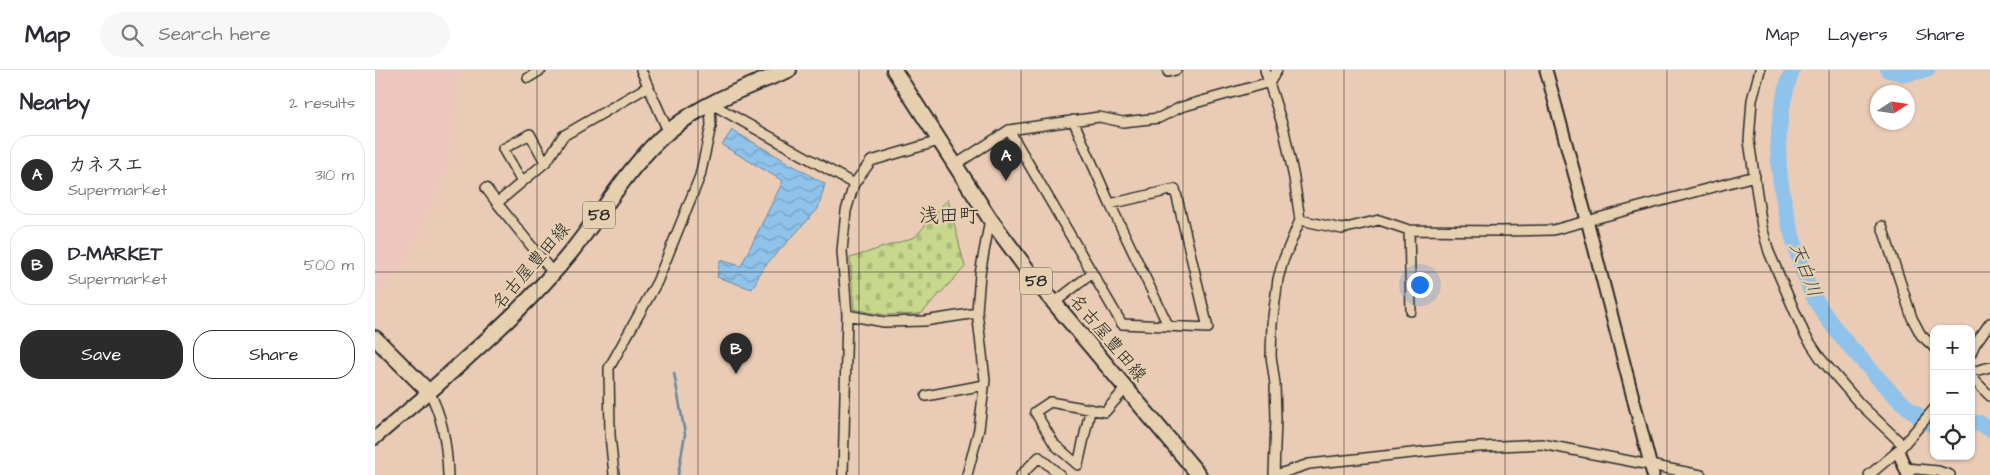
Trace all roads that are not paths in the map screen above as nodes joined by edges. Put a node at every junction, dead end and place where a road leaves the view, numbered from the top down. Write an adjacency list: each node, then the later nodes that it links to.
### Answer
1 (541, 70): 10 (street)
2 (641, 70): 12 (street)
3 (789, 70): 9 (main road, 名古屋豊田線 / 58)
4 (894, 70): 17 (main road, 名古屋豊田線 / 58)
5 (1265, 70): 11 (street)
6 (1277, 70): 11 (street)
7 (1546, 70): 28 (street)
8 (1760, 70): 20 (street)
9 (771, 74): 13 (main road, 名古屋豊田線 / 58)
10 (528, 78)
11 (1270, 82): 14 (street); 27 (street)
12 (649, 86): 16 (street); 18 (street)
13 (710, 103): 16 (main road, 名古屋豊田線 / 58); 22 (street); 57 (street)
14 (1073, 120): 15 (street); 25 (street)
15 (1009, 130): 19 (street); 32 (street)
16 (668, 132): 31 (main road, 名古屋豊田線 / 58)
17 (939, 141): 19 (main road, 名古屋豊田線 / 58); 22 (street)
18 (545, 162): 21 (street); 21 (street)
19 (955, 165): 26 (main road, 名古屋豊田線 / 58)
20 (1755, 176): 28 (street); 53 (street)
21 (521, 182): 24 (street)
22 (854, 184): 36 (street)
23 (486, 188): 24 (street)
24 (497, 203): 31 (street)
25 (1110, 204): 38 (street); 38 (street)
26 (990, 219): 33 (main road, 名古屋豊田線 / 58); 35 (street)
27 (1300, 220): 30 (street); 63 (street)
28 (1587, 220): 30 (street); 54 (street)
29 (1882, 226): 40 (street)
30 (1409, 230): 34 (street)
31 (553, 273): 49 (main road, 名古屋豊田線 / 58)
32 (1091, 274): 33 (street); 38 (street)
33 (1055, 303): 46 (main road, 名古屋豊田線 / 58)
34 (1411, 311)
35 (977, 313): 36 (street); 45 (street)
36 (847, 315): 58 (street)
37 (1990, 323): 41 (street)
38 (1168, 325)
39 (375, 338): 49 (main road)
40 (1930, 343)
41 (1975, 344)
42 (1990, 367): 43 (street)
43 (1975, 371)
44 (1975, 381): 48 (street)
45 (984, 385): 47 (street); 59 (street)
46 (1126, 388): 50 (street); 62 (main road, 名古屋豊田線 / 58)
47 (926, 396)
48 (1990, 396)
49 (432, 397): 52 (main road); 56 (street)
50 (1090, 411): 50 (street)
51 (1930, 413): 53 (street)
52 (375, 438)
53 (1901, 448): 55 (street); 65 (street)
54 (1653, 470): 63 (street); 64 (street)
55 (1907, 471): 66 (street)
56 (448, 475)
57 (614, 475)
58 (843, 475)
59 (967, 475)
60 (1021, 475): 61 (street)
61 (1060, 475)
62 (1199, 475)
63 (1275, 475)
64 (1701, 475)
65 (1869, 475)
66 (1950, 475)

